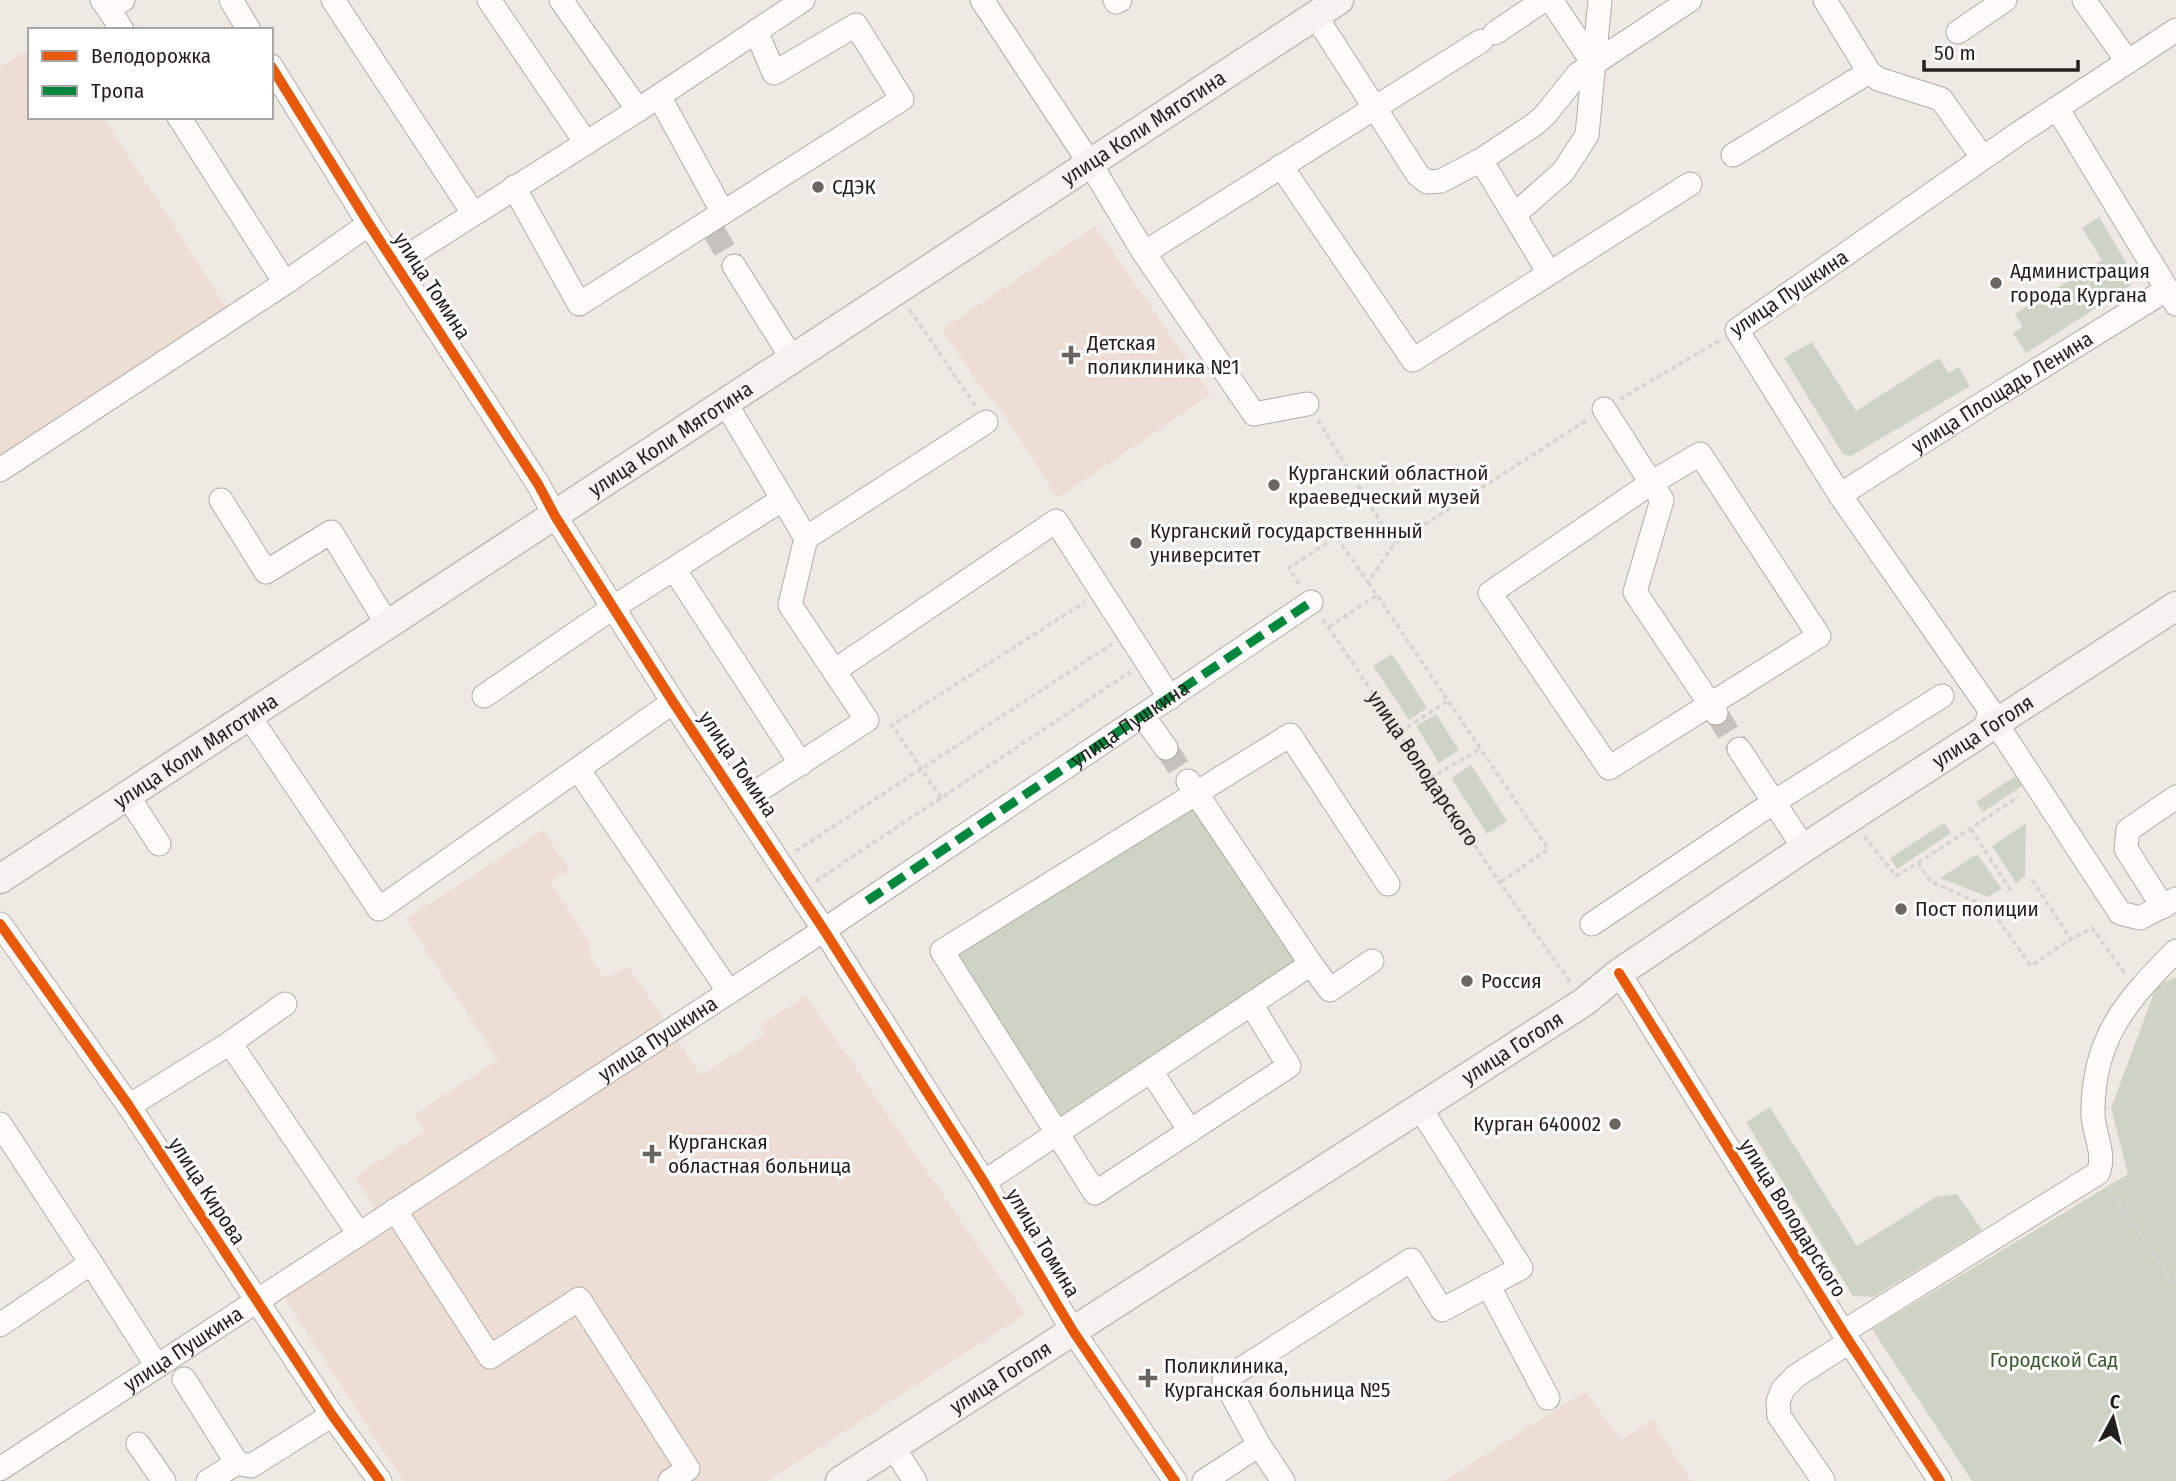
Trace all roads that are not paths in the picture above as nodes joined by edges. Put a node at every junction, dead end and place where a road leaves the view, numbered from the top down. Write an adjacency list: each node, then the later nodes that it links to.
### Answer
1 (231, 0): 18 (street)
2 (333, 0): 39 (street)
3 (489, 0): 31 (street)
4 (561, 0): 29 (street)
5 (982, 0): 35 (street)
6 (1339, 0): 16 (main road, улица Коли Мяготина)
7 (1544, 0): 27 (street)
8 (1551, 0): 23 (street)
9 (1600, 0): 23 (street)
10 (1690, 0): 23 (street)
11 (1825, 0): 25 (street)
12 (2006, 0): 21 (street)
13 (2084, 0): 22 (street)
14 (796, 2): 20 (street)
15 (111, 3): 17 (street)
16 (1315, 15): 27 (street); 35 (main road, улица Коли Мяготина)
17 (121, 28)
18 (248, 28)
19 (2176, 30): 22 (street, улица Пушкина)
20 (756, 31): 26 (street); 41 (street)
21 (1958, 32)
22 (2128, 62): 28 (street, улица Пушкина)
23 (1593, 63): 34 (street); 40 (street)
24 (273, 69): 42 (street, улица Томина)
25 (1869, 72): 32 (street); 33 (street)
26 (659, 96): 29 (street); 41 (street)
27 (1374, 107): 34 (street); 36 (street)
28 (2057, 108): 33 (street, улица Пушкина); 48 (street)
29 (638, 110): 31 (street)
30 (179, 119): 47 (street)
31 (586, 143): 38 (street)
32 (1733, 155)
33 (1983, 159): 56 (street, улица Пушкина)
34 (1480, 160): 40 (street)
35 (1091, 165): 43 (street); 49 (main road, улица Коли Мяготина)
36 (1281, 166): 43 (street); 46 (street)
37 (1690, 184): 46 (street)
38 (514, 187): 39 (street); 41 (street)
39 (473, 213): 44 (street)
40 (1514, 215): 46 (street)
41 (715, 221)
42 (369, 224): 44 (street, улица Томина); 47 (street)
43 (1144, 253): 51 (street)
44 (395, 264): 59 (street, улица Томина)
45 (734, 266): 49 (street)
46 (1549, 273)
47 (285, 283): 54 (street)
48 (2171, 297): 56 (street, улица Площадь Ленина)
49 (793, 360): 50 (main road, улица Коли Мяготина)
50 (726, 404): 57 (street); 59 (main road, улица Коли Мяготина)
51 (1307, 404)
52 (1604, 409): 55 (street)
53 (986, 422): 60 (street)
54 (0, 470)
55 (1651, 483): 71 (street); 71 (street); 71 (street)
56 (1840, 495): 74 (street)
57 (783, 499): 60 (street); 61 (street)
58 (221, 500): 65 (street)
59 (555, 516): 64 (street, улица Томина); 65 (main road, улица Коли Мяготина)
60 (806, 538): 66 (street)
61 (674, 569): 64 (street); 77 (street)
62 (1311, 602): 69 (street, улица Пушкина)
63 (2176, 606): 74 (main road, улица Гоголя)
64 (614, 607): 68 (street); 70 (street, улица Томина)
65 (389, 627): 72 (main road, улица Коли Мяготина)
66 (834, 671): 69 (street); 77 (street)
67 (1942, 695): 83 (street)
68 (484, 696)
69 (1170, 698): 73 (street, улица Пушкина)
70 (673, 702): 78 (street); 82 (street, улица Томина)
71 (1712, 708)
72 (249, 716): 78 (street); 80 (main road, улица Коли Мяготина)
73 (1143, 716): 75 (street); 91 (street, улица Пушкина)
74 (1991, 726): 85 (main road, улица Гоголя); 88 (street)
75 (1166, 748)
76 (1739, 749): 83 (street)
77 (800, 764): 82 (street)
78 (578, 769): 96 (street)
79 (1191, 787): 87 (street); 94 (street); 105 (street)
80 (127, 795): 84 (street); 86 (main road, улица Коли Мяготина)
81 (2176, 797): 88 (street)
82 (741, 802): 91 (street, улица Томина)
83 (1774, 802): 85 (street); 89 (street)
84 (159, 844)
85 (1804, 848): 95 (main road, улица Гоголя)
86 (0, 879)
87 (1388, 884)
88 (2170, 903)
89 (1592, 923)
90 (0, 924): 101 (street, улица Кирова)
91 (824, 930): 96 (street, улица Пушкина); 106 (street, улица Томина)
92 (2176, 951): 114 (street)
93 (1372, 961): 94 (street)
94 (1311, 964): 98 (street)
95 (1619, 972): 102 (main road, улица Гоголя); 114 (street, улица Володарского)
96 (729, 992): 107 (street, улица Пушкина)
97 (285, 1004): 99 (street)
98 (1251, 1004): 100 (street); 104 (street)
99 (230, 1043): 101 (street); 108 (street)
100 (1151, 1071): 104 (street); 105 (street)
101 (129, 1106): 111 (street, улица Кирова)
102 (1420, 1108): 110 (street); 113 (main road, улица Гоголя)
103 (0, 1124): 109 (street)
104 (1190, 1131): 105 (street)
105 (1057, 1134): 106 (street)
106 (984, 1182): 113 (street, улица Томина)
107 (389, 1214): 108 (street, улица Пушкина); 128 (street)
108 (359, 1234): 111 (street, улица Пушкина)
109 (91, 1263): 112 (street); 115 (street)
110 (1488, 1285): 117 (street); 120 (street)
111 (256, 1301): 115 (street, улица Пушкина); 118 (street, улица Кирова)
112 (0, 1325)
113 (1073, 1331): 121 (main road, улица Гоголя); 131 (street, улица Томина)
114 (1846, 1337): 124 (street); 134 (street, улица Володарского)
115 (157, 1366): 123 (street, улица Пушкина)
116 (184, 1379): 122 (street)
117 (1548, 1398)
118 (332, 1415): 122 (street); 127 (street, улица Кирова)
119 (138, 1444): 125 (street)
120 (1259, 1445): 132 (street); 133 (street)
121 (893, 1447): 129 (main road, улица Гоголя); 130 (street)
122 (237, 1463): 126 (street)
123 (0, 1469)
124 (1823, 1479)
125 (164, 1481)
126 (208, 1481)
127 (380, 1481)
128 (670, 1481)
129 (841, 1481)
130 (915, 1481)
131 (1175, 1481)
132 (1204, 1481)
133 (1283, 1481)
134 (1940, 1481)

